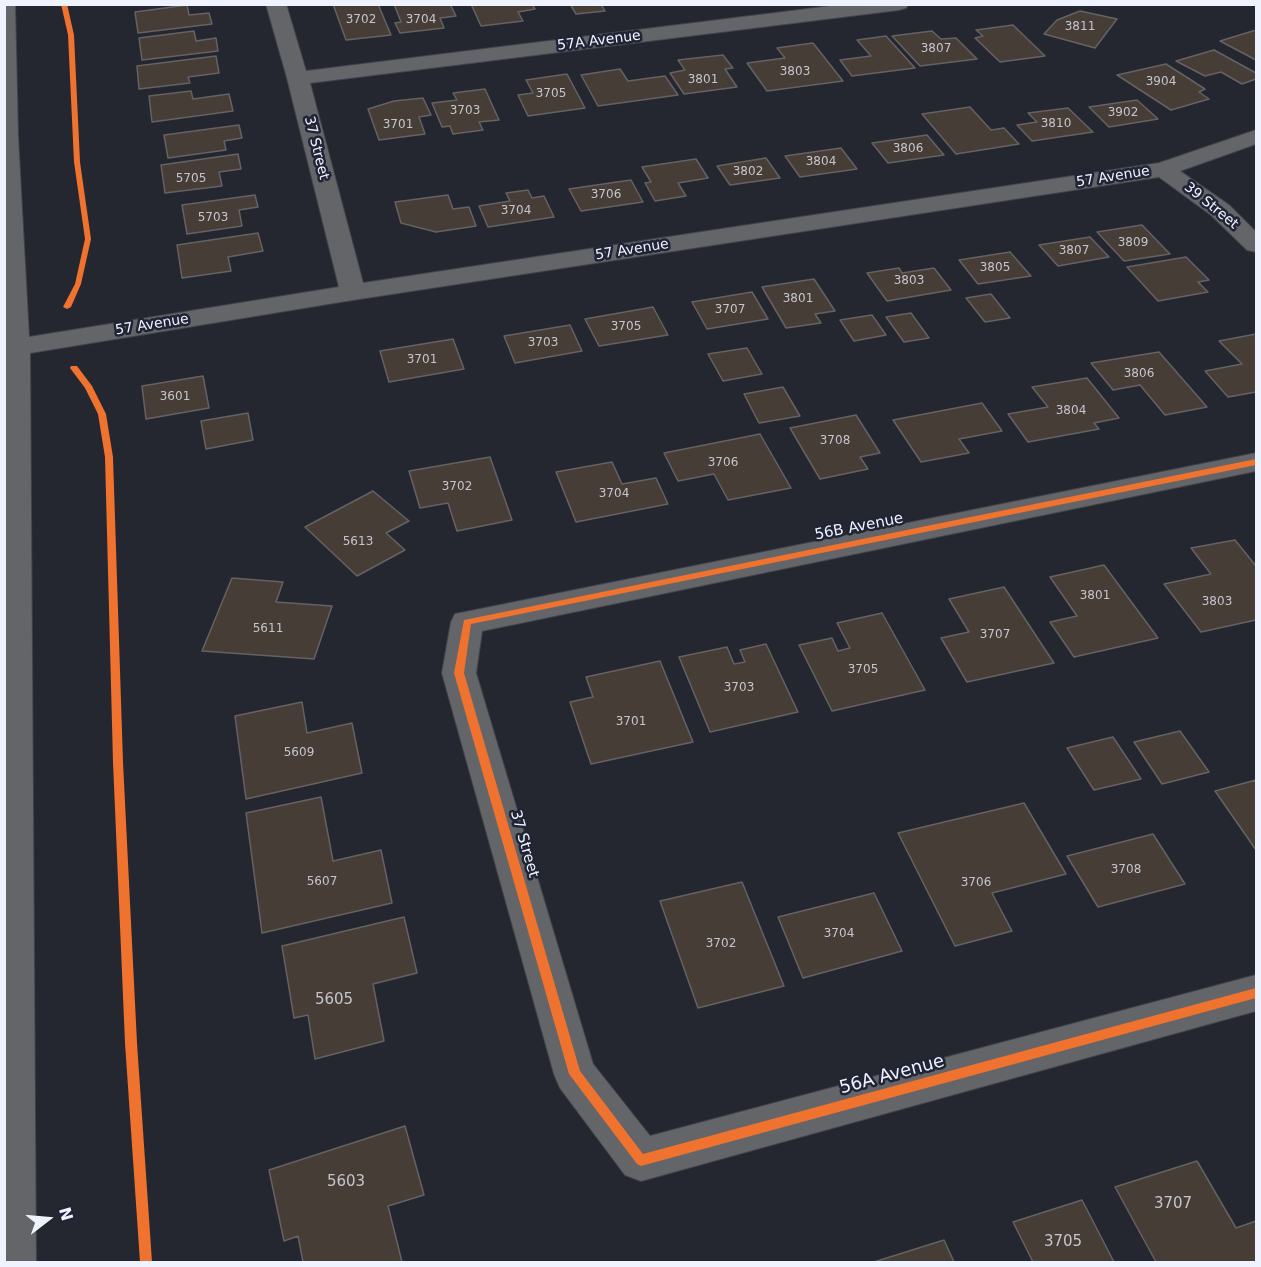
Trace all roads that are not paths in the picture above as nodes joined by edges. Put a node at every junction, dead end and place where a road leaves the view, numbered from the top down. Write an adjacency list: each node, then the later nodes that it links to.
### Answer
1 (5, 4): 9 (street)
2 (276, 4): 4 (street, 37 Street)
3 (899, 4): 4 (street, 57A Avenue)
4 (298, 78): 8 (street, 37 Street)
5 (1257, 137): 6 (street, 57 Avenue)
6 (1163, 169): 7 (street, 39 Street); 8 (street, 57 Avenue)
7 (1257, 245)
8 (353, 292): 9 (street, 57 Avenue)
9 (11, 348): 14 (street)
10 (1257, 462): 11 (street, 56B Avenue)
11 (467, 622): 13 (street, 37 Street)
12 (1257, 993): 13 (street, 56A Avenue)
13 (575, 1074)
14 (14, 1263)

